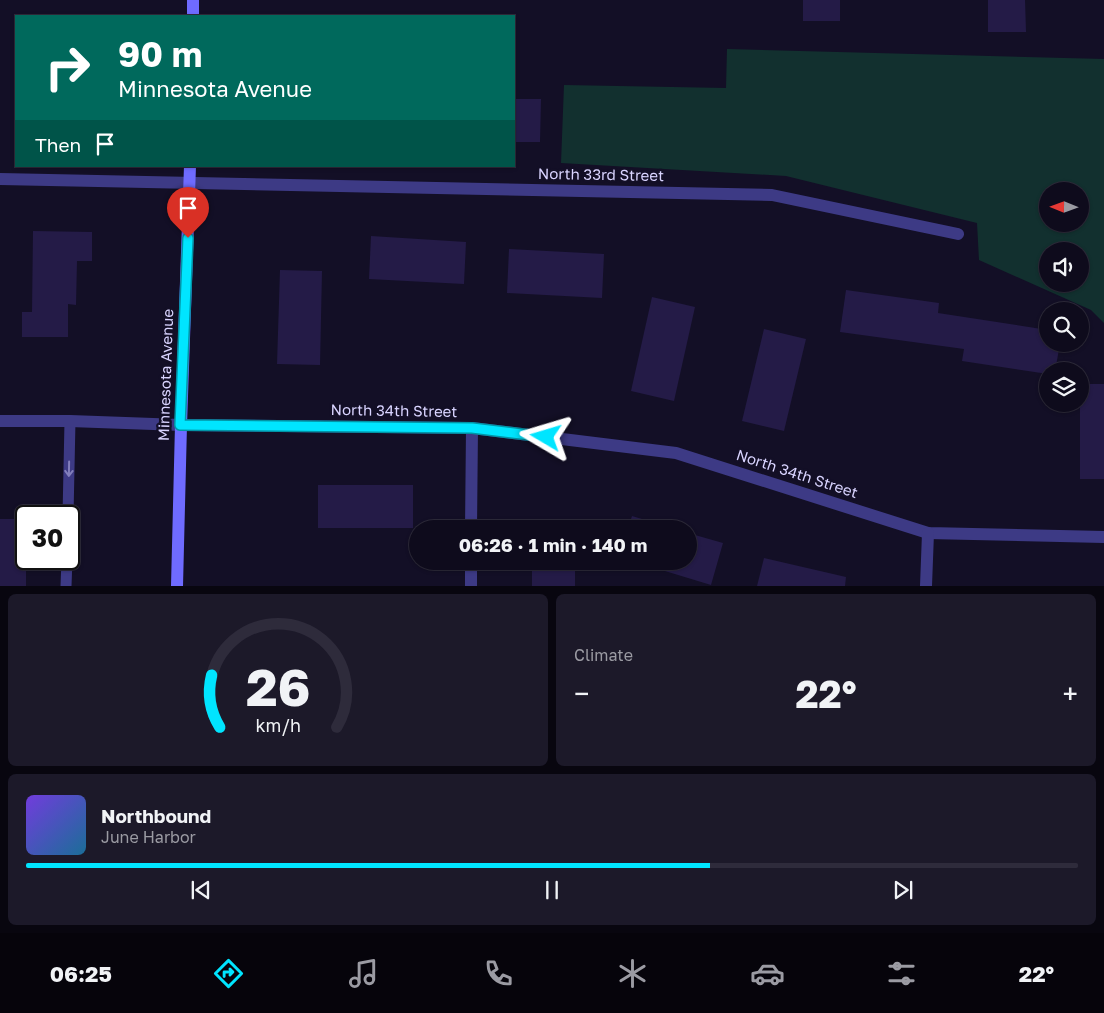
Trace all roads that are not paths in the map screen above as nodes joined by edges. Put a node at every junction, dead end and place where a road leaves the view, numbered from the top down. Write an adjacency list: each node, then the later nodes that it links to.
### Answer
1 (193, 0): 2 (main road)
2 (193, 15)
3 (190, 167): 5 (main road, Minnesota Avenue)
4 (0, 179): 5 (street, North 33rd Street)
5 (190, 183): 6 (street, North 33rd Street); 9 (main road, Minnesota Avenue)
6 (958, 234)
7 (0, 421): 8 (street, North 34th Street)
8 (70, 421): 9 (street, North 34th Street); 11 (lane, one-way to 11)
9 (180, 425): 10 (street, North 34th Street); 18 (main road, Minnesota Avenue)
10 (472, 428): 12 (street); 13 (street, North 34th Street)
11 (68, 505)
12 (471, 520)
13 (928, 532): 14 (street, North 34th Street); 20 (street)
14 (1104, 538)
15 (67, 570): 17 (lane)
16 (471, 570): 19 (street)
17 (66, 586)
18 (177, 586)
19 (471, 586)
20 (926, 586)

